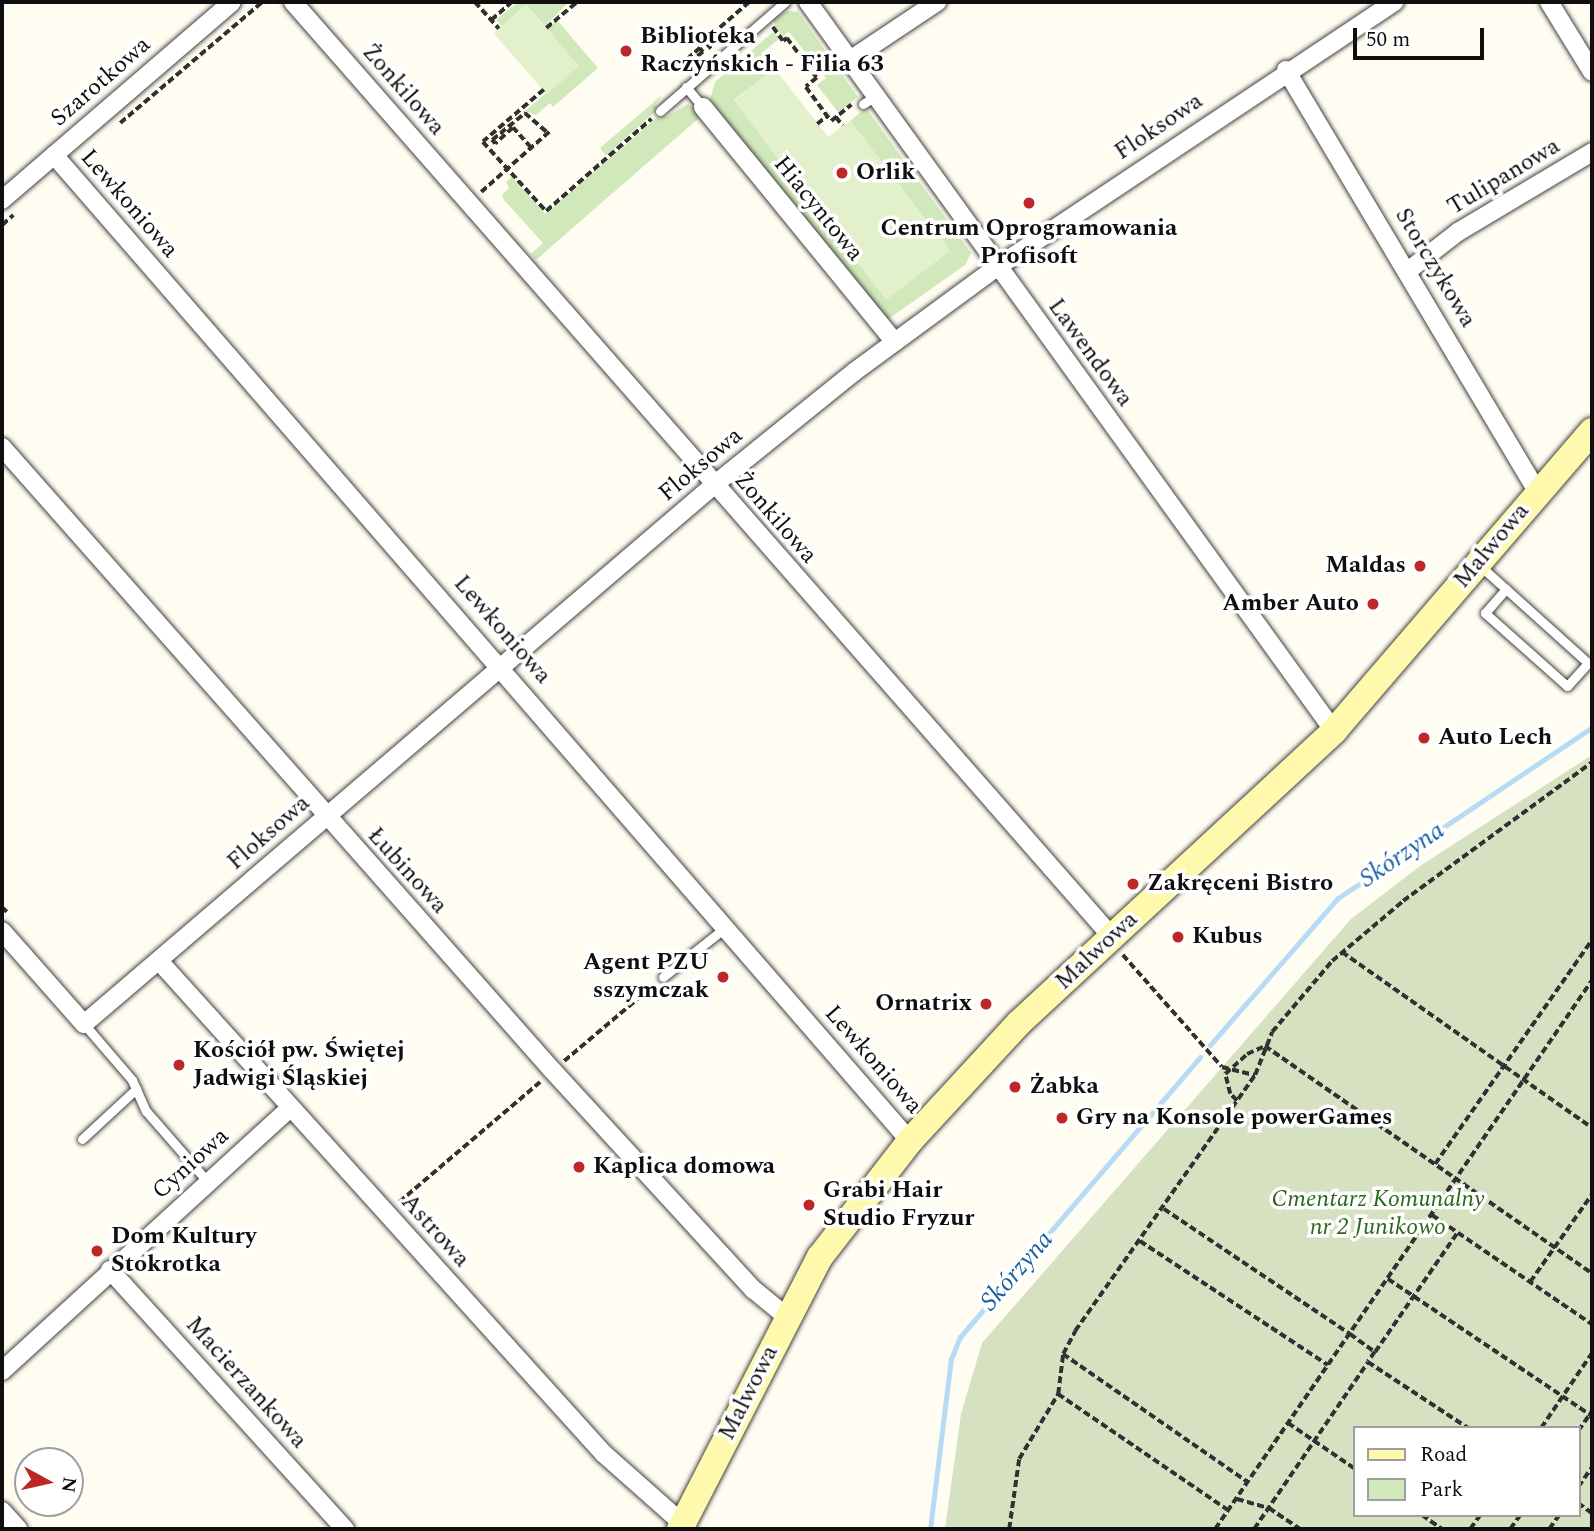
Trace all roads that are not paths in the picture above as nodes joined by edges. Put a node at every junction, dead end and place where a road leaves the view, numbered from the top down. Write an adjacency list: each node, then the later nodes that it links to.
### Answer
1 (293, 2): 22 (street, Żonkilowa)
2 (785, 2): 11 (lane)
3 (808, 2): 8 (street, Lawendowa)
4 (937, 2): 8 (street)
5 (1395, 2): 9 (street, Floksowa)
6 (1549, 2): 10 (street)
7 (225, 4): 15 (street, Szarotkowa)
8 (850, 60): 17 (street, Lawendowa)
9 (1286, 71): 17 (street, Floksowa); 18 (street, Storczykowa)
10 (1592, 72)
11 (686, 86): 12 (lane); 13 (lane)
12 (703, 107): 19 (street, Hiacyntowa)
13 (660, 111)
14 (1592, 152): 18 (street, Tulipanowa)
15 (54, 155): 16 (street, Szarotkowa); 26 (street, Lewkoniowa)
16 (2, 200)
17 (997, 267): 19 (street, Floksowa); 27 (street, Lawendowa)
18 (1409, 270): 23 (street, Storczykowa)
19 (895, 342): 22 (street, Floksowa)
20 (1592, 432): 23 (street, Malwowa)
21 (2, 447): 28 (street, Łubinowa)
22 (713, 485): 26 (street, Floksowa); 31 (street, Żonkilowa)
23 (1538, 492): 24 (street, Malwowa)
24 (1477, 564): 25 (lane); 27 (street, Malwowa)
25 (1506, 589): 25 (lane)
26 (503, 668): 28 (street, Floksowa); 38 (street, Lewkoniowa)
27 (1334, 731): 31 (street, Malwowa)
28 (325, 816): 32 (street, Floksowa); 41 (street, Łubinowa)
29 (6, 923): 34 (street)
30 (717, 933): 33 (lane)
31 (1114, 943): 38 (street, Malwowa)
32 (160, 962): 34 (street, Floksowa); 36 (street, Astrowa)
33 (663, 977)
34 (84, 1024): 35 (lane)
35 (136, 1089): 37 (lane); 39 (lane)
36 (290, 1108): 39 (street, Cyniowa); 44 (street, Astrowa)
37 (82, 1139)
38 (910, 1141): 41 (street, Malwowa)
39 (208, 1182): 40 (street, Cyniowa)
40 (110, 1270): 42 (street, Cyniowa); 46 (street, Macierzankowa)
41 (788, 1317): 44 (street, Malwowa)
42 (2, 1371)
43 (2, 1511): 45 (street)
44 (681, 1527)
45 (18, 1529)
46 (345, 1529)

